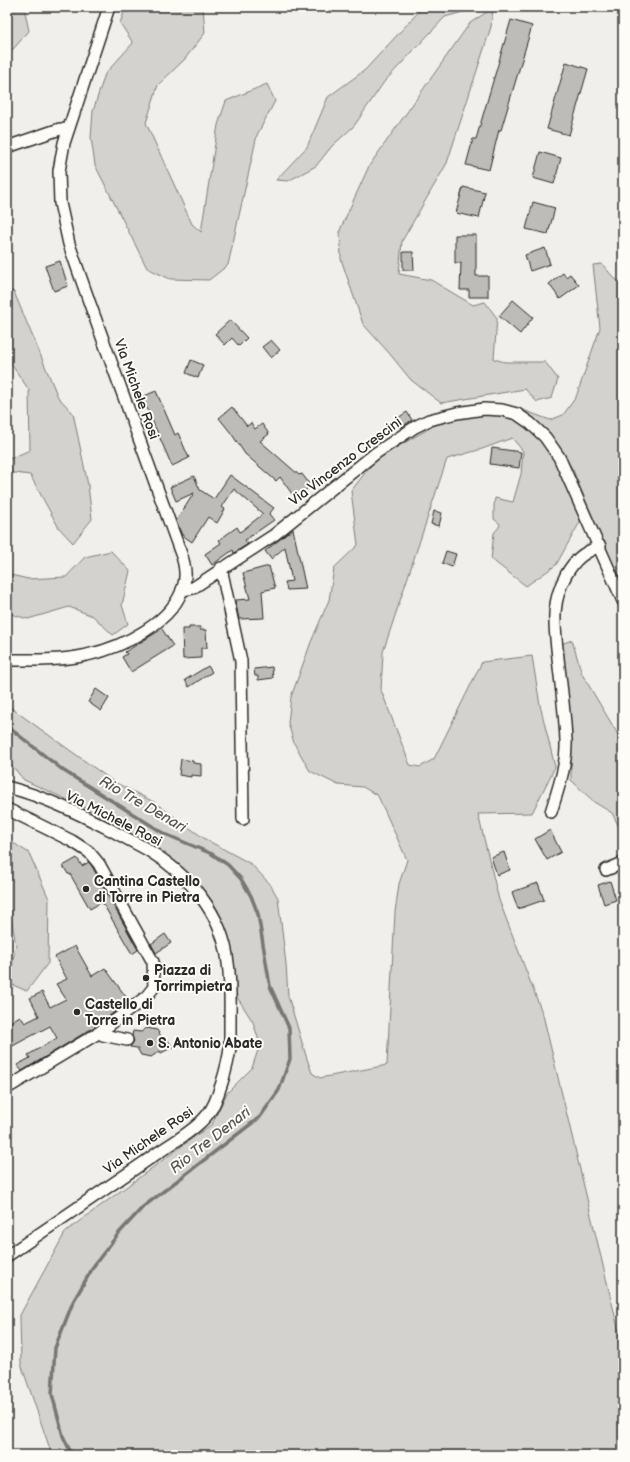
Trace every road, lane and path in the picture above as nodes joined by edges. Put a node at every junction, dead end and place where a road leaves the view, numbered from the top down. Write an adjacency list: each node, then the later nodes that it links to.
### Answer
1 (109, 7): 2 (street, Via Michele Rosi)
2 (68, 130): 3 (street); 6 (street, Via Michele Rosi)
3 (7, 147)
4 (600, 546): 5 (street, Via Vincenzo Crescini); 7 (street, Via Vincenzo Crescini); 11 (street)
5 (221, 568): 6 (street, Via Vincenzo Crescini); 12 (street)
6 (182, 590): 8 (street, Via Michele Rosi)
7 (623, 601)
8 (7, 660)
9 (7, 787): 18 (street, Via Michele Rosi)
10 (7, 809): 15 (street)
11 (551, 812)
12 (243, 819)
13 (623, 863): 14 (street)
14 (606, 870)
15 (100, 1032): 16 (street); 17 (street)
16 (127, 1040)
17 (7, 1088)
18 (7, 1256)

